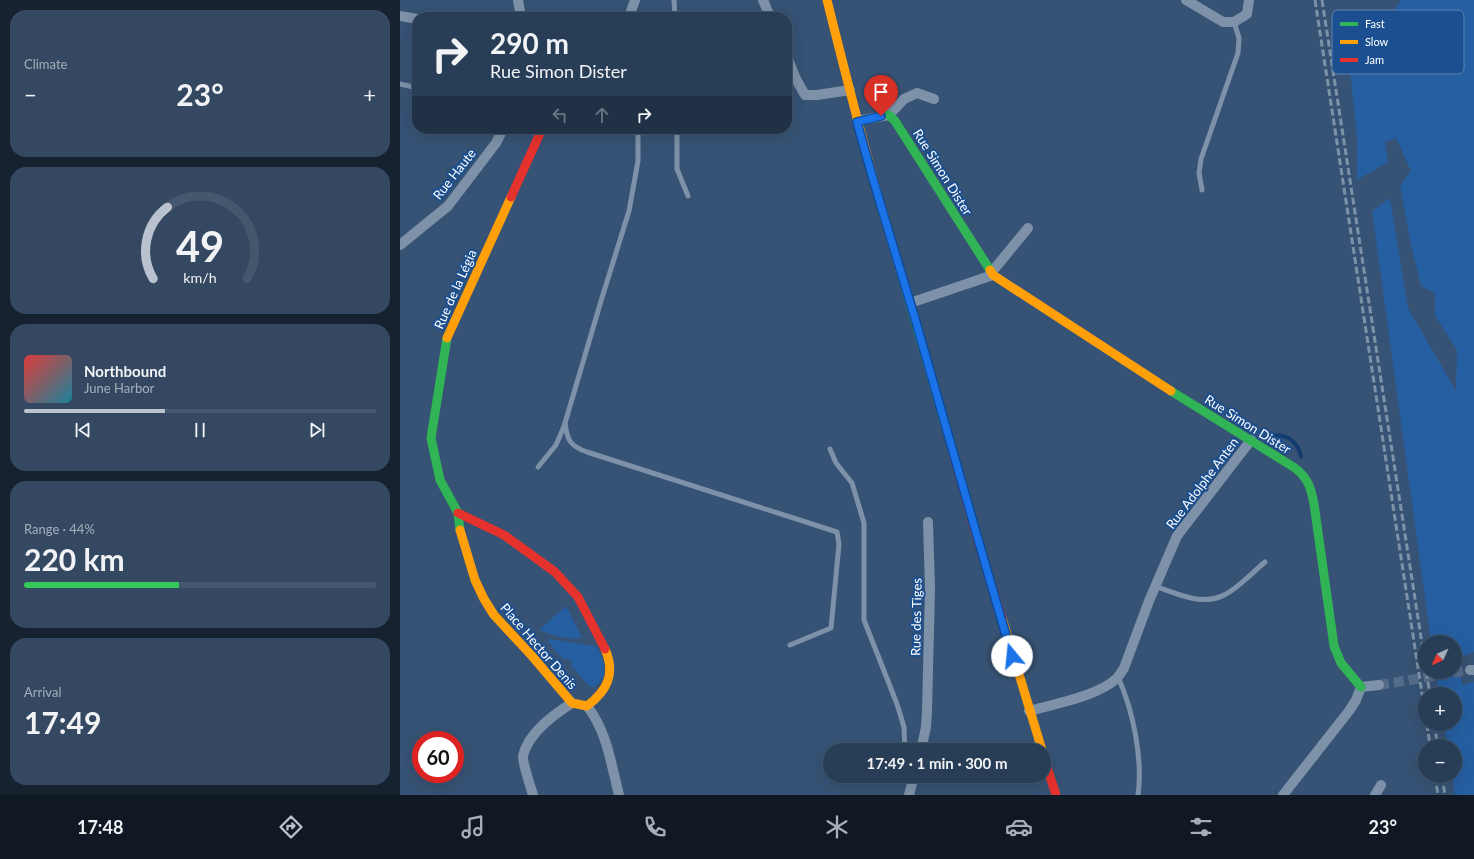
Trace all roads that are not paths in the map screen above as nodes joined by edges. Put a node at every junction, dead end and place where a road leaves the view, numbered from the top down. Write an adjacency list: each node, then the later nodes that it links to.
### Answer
1 (518, 0): 8 (street)
2 (635, 0): 9 (street)
3 (674, 0): 10 (lane)
4 (763, 0): 11 (street)
5 (827, 0): 18 (street)
6 (1186, 0): 14 (street)
7 (1249, 0): 14 (street)
8 (520, 12)
9 (631, 12)
10 (675, 12)
11 (768, 12)
12 (400, 16): 13 (street)
13 (412, 18)
14 (1234, 22): 26 (lane)
15 (792, 69): 18 (street)
16 (400, 84): 17 (lane)
17 (412, 87)
18 (850, 90): 21 (street)
19 (934, 99): 20 (street)
20 (890, 115): 21 (street); 30 (street, Rue Simon Dister)
21 (857, 122): 31 (street)
22 (500, 134): 29 (street, Rue Haute)
23 (540, 134): 36 (street, Rue de la Légia)
24 (638, 134): 32 (lane)
25 (677, 134): 27 (lane)
26 (1202, 190)
27 (688, 196)
28 (1028, 228): 30 (street)
29 (400, 245)
30 (992, 274): 31 (street); 33 (street, Rue Simon Dister)
31 (910, 303): 46 (street)
32 (565, 423): 35 (lane); 40 (lane)
33 (1251, 440): 39 (street, Rue Adolphe Anten); 43 (street, Rue Simon Dister)
34 (830, 449): 47 (lane)
35 (538, 467)
36 (458, 513): 44 (street, Place Hector Denis); 45 (street)
37 (928, 522): 48 (street, Rue des Tiges)
38 (1265, 562): 39 (lane)
39 (1155, 586): 41 (street, Rue Adolphe Anten)
40 (790, 645)
41 (1118, 677): 46 (street, Rue Adolphe Anten); 55 (lane)
42 (1379, 685): 43 (street)
43 (1361, 687): 56 (street)
44 (572, 703): 45 (street, Place Hector Denis); 52 (street)
45 (587, 706): 53 (street)
46 (1029, 711): 49 (street)
47 (905, 743)
48 (923, 743)
49 (1040, 743)
50 (1051, 780): 54 (street)
51 (1381, 785): 57 (street)
52 (533, 795)
53 (618, 795)
54 (1056, 795)
55 (1138, 795)
56 (1283, 795)
57 (1375, 795)

